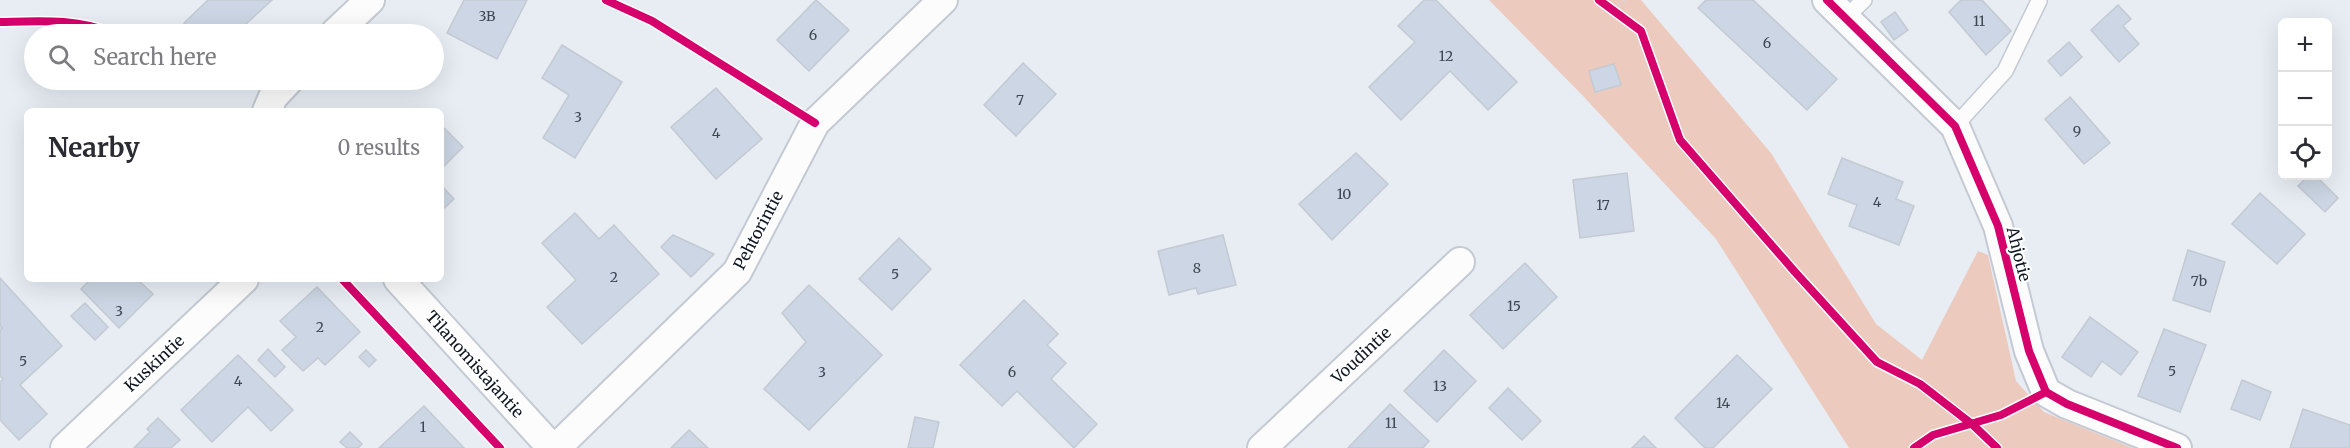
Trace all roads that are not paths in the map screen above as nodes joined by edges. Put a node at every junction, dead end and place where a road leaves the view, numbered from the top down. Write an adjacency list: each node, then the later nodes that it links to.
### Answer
1 (370, 0): 5 (street)
2 (943, 0): 13 (street, Pehtorintie)
3 (2039, 1): 8 (lane)
4 (1846, 6): 8 (street, Ahjotie)
5 (345, 24)
6 (280, 90): 7 (street)
7 (268, 108)
8 (1956, 126): 15 (street, Ahjotie)
9 (1460, 262): 14 (street, Voudintie)
10 (241, 282): 12 (street, Kuskintie)
11 (401, 282): 13 (street, Tilanomistajantie)
12 (65, 448)
13 (554, 448)
14 (1262, 448)
15 (2177, 448)

